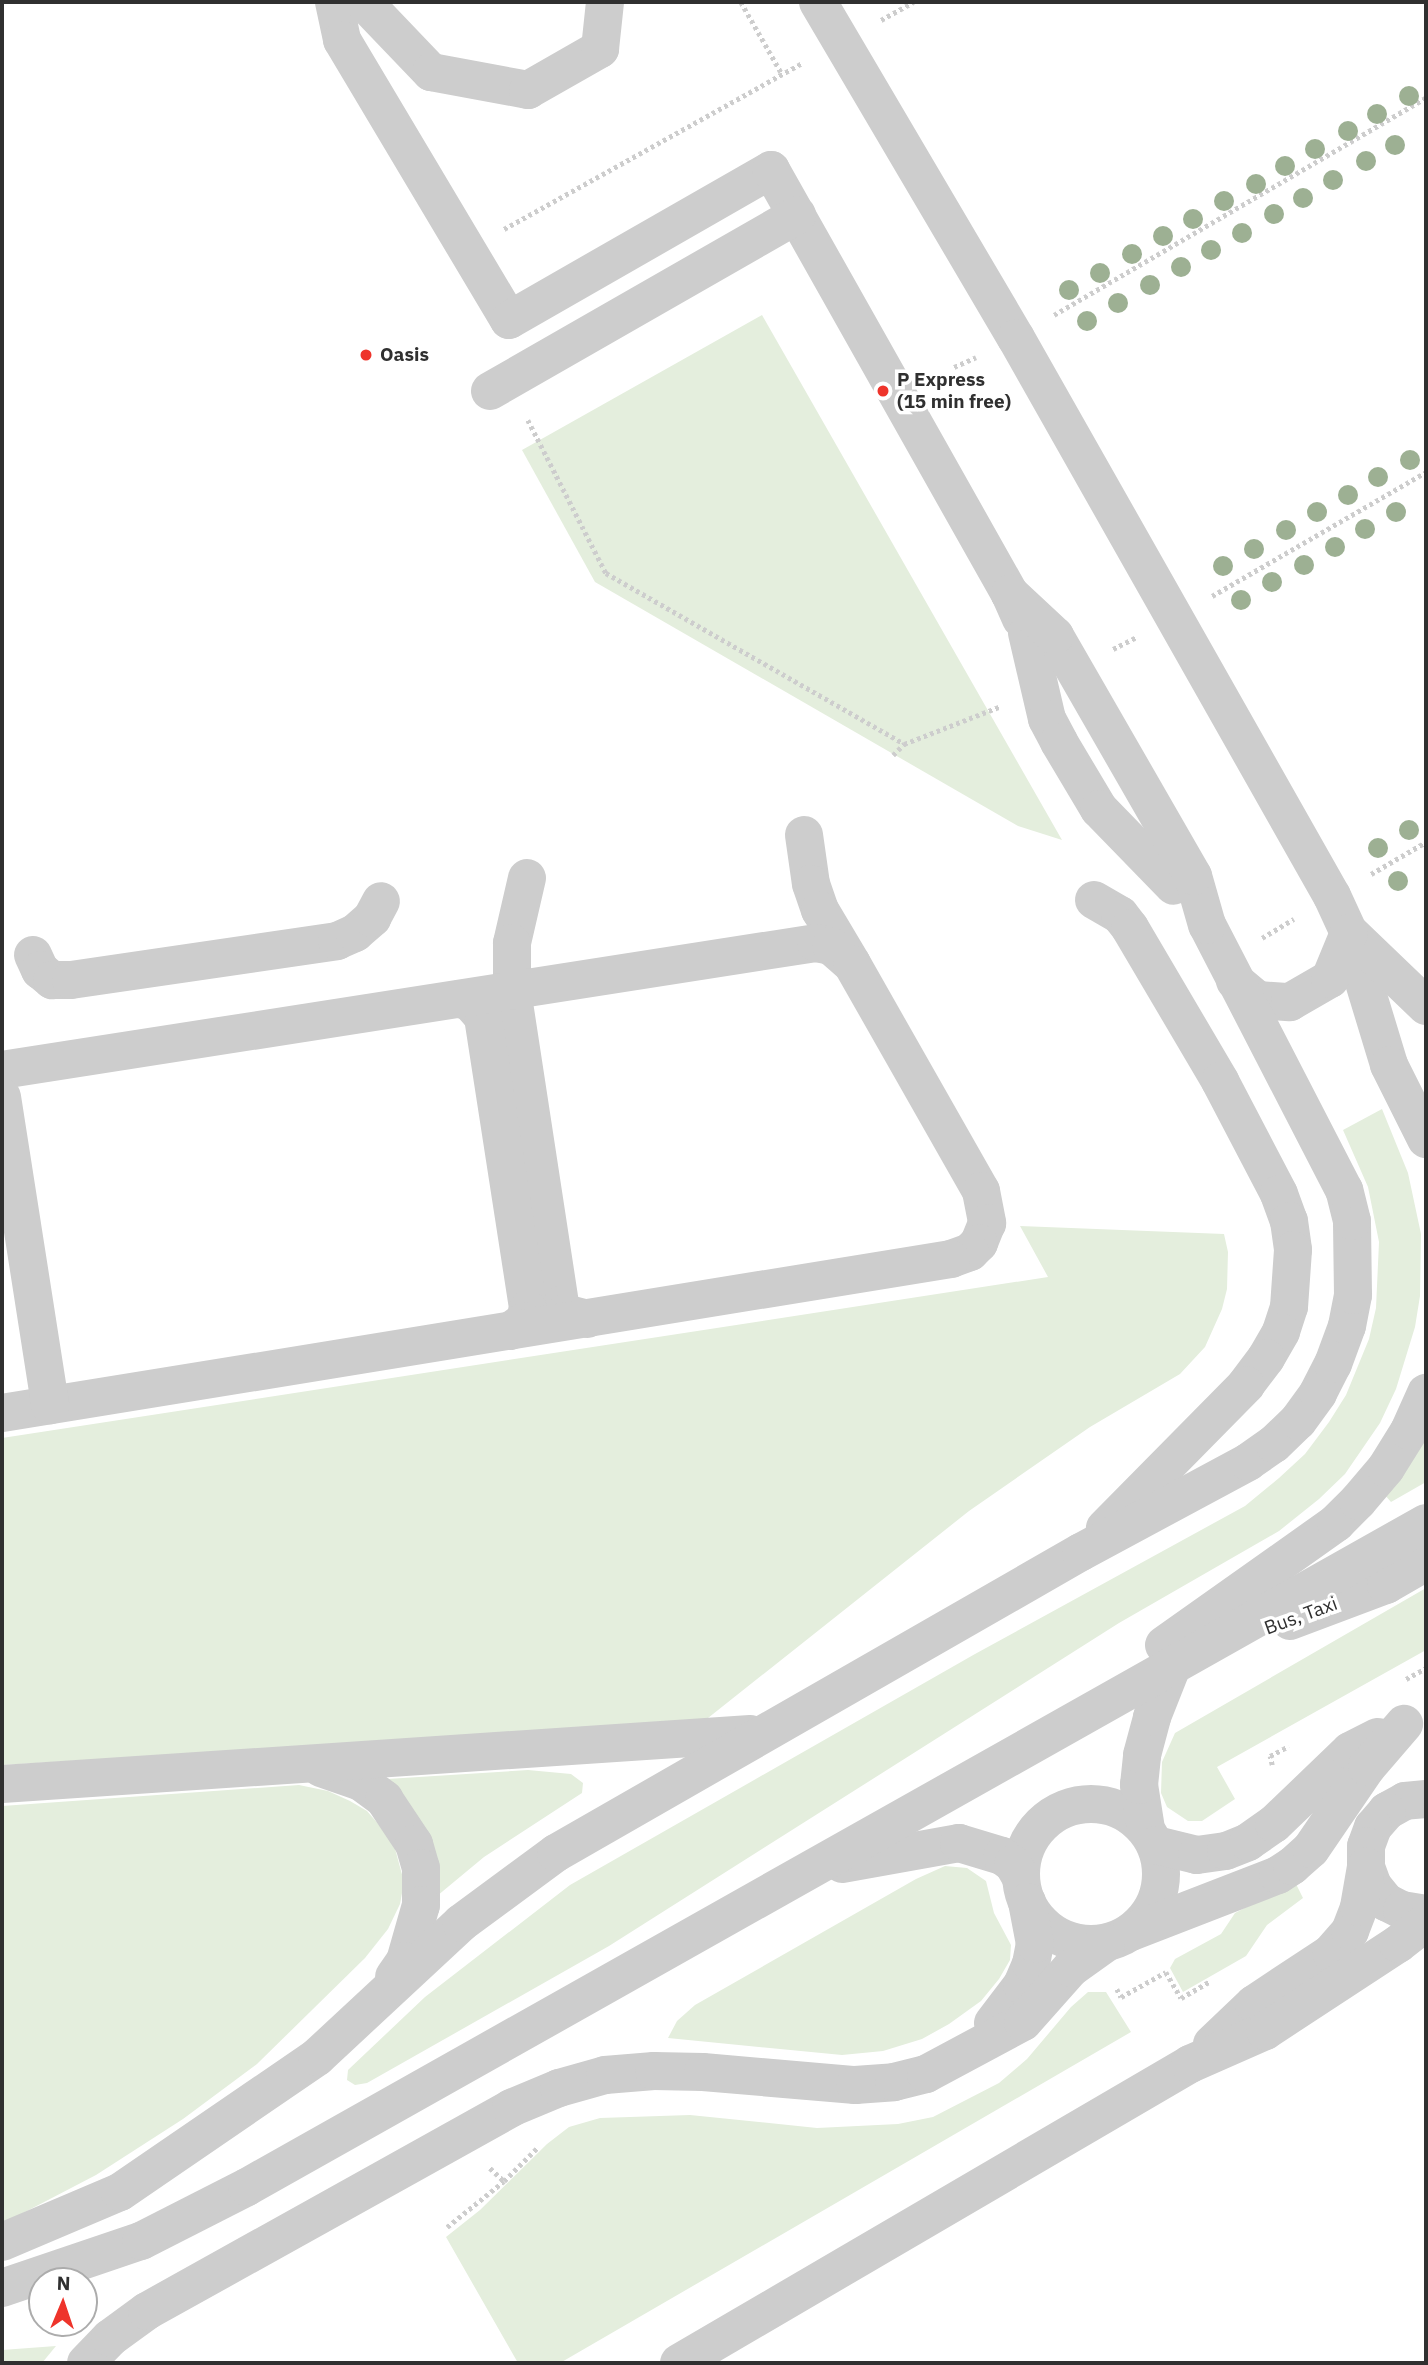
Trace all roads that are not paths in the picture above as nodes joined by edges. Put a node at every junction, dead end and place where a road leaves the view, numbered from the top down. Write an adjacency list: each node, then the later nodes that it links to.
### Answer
1 (334, 2): 5 (street)
2 (364, 2): 3 (street)
3 (605, 2)
4 (818, 2): 12 (street)
5 (797, 215): 6 (street); 7 (street)
6 (498, 386)
7 (1010, 594): 11 (street); 11 (street)
8 (804, 835): 14 (street)
9 (527, 878): 16 (street)
10 (381, 901): 13 (street)
11 (1207, 925): 15 (street)
12 (1349, 933): 15 (street); 18 (street); 22 (street)
13 (33, 955)
14 (852, 964): 16 (street); 23 (street)
15 (1235, 981): 29 (street)
16 (512, 990): 17 (street); 23 (street)
17 (460, 999): 19 (street); 24 (street)
18 (1426, 1006)
19 (2, 1070)
20 (2, 1097): 26 (street)
21 (1239, 1115): 21 (street); 29 (street)
22 (1426, 1139)
23 (587, 1319): 24 (street)
24 (510, 1331): 26 (street)
25 (1426, 1393): 35 (street)
26 (51, 1405): 27 (street)
27 (2, 1413)
28 (1426, 1522): 31 (street)
29 (1081, 1552): 33 (street)
30 (1426, 1562): 31 (street, Bus, Taxi)
31 (1173, 1664): 35 (street); 40 (street)
32 (1415, 1718): 40 (street); 46 (street)
33 (783, 1723): 34 (street); 47 (street)
34 (305, 1764): 36 (street); 47 (street)
35 (998, 1764): 41 (street)
36 (2, 1784)
37 (1426, 1784): 39 (street)
38 (1426, 1799): 39 (street)
39 (1387, 1811): 42 (street)
40 (1151, 1837): 43 (street); 46 (street)
41 (819, 1867): 43 (street); 51 (street)
42 (1366, 1867): 44 (street); 49 (street)
43 (1024, 1890): 46 (street); 48 (street)
44 (1426, 1914)
45 (1426, 1922): 49 (street)
46 (1117, 1938): 48 (street)
47 (383, 1994): 50 (street)
48 (977, 2044): 52 (street)
49 (1190, 2064): 53 (street)
50 (2, 2242)
51 (2, 2288)
52 (86, 2363)
53 (679, 2363)

